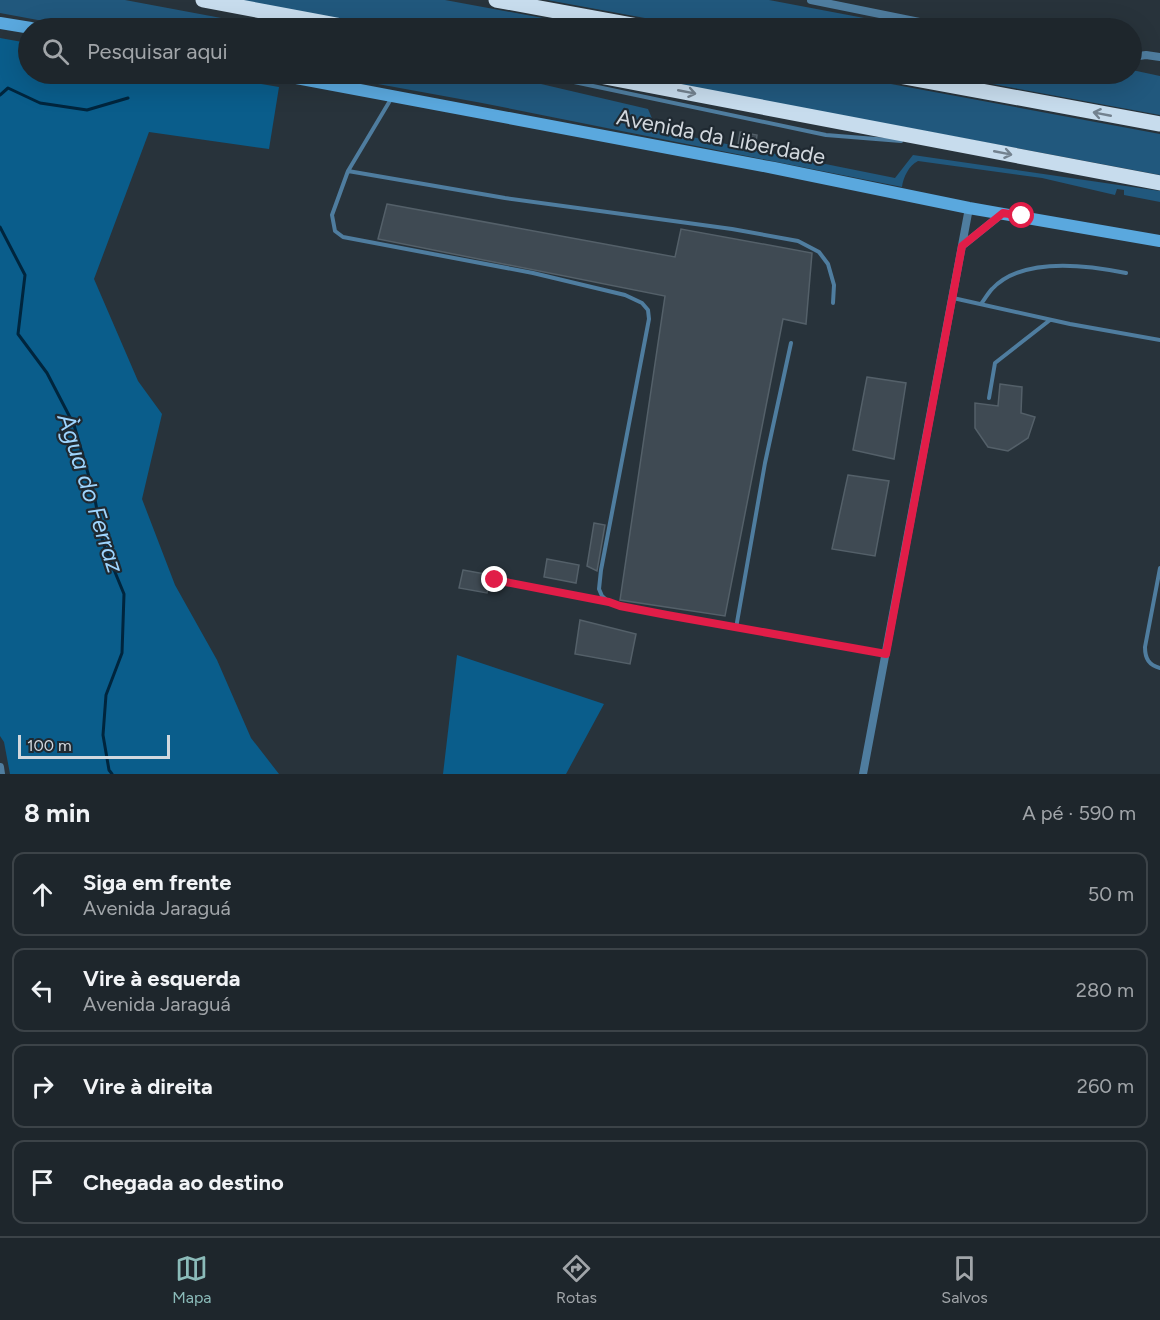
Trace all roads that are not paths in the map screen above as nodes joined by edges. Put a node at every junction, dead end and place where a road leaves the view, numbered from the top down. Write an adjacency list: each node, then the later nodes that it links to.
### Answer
1 (203, 0): 5 (highway)
2 (496, 0): 6 (highway)
3 (811, 0): 4 (street)
4 (852, 4): 7 (street)
5 (299, 18)
6 (594, 18)
7 (909, 18)
8 (0, 23): 9 (street)
9 (18, 26)
10 (1142, 56): 11 (street)
11 (1160, 57)
12 (331, 84): 16 (street, Avenida da Liberdade)
13 (584, 84): 18 (lane)
14 (642, 84): 20 (highway, one-way to 20)
15 (943, 84): 17 (highway, one-way to 15)
16 (393, 95): 21 (lane); 23 (street, Avenida da Liberdade)
17 (1160, 124)
18 (904, 141)
19 (915, 142): 20 (lane)
20 (969, 146): 22 (highway, one-way to 22)
21 (348, 171): 29 (lane); 37 (lane)
22 (1160, 183)
23 (969, 208): 24 (street, Avenida da Liberdade); 26 (street)
24 (1003, 213): 25 (street, Avenida da Liberdade); 26 (street)
25 (1160, 241)
26 (962, 246): 28 (street)
27 (1126, 273): 30 (lane)
28 (952, 298): 30 (lane); 39 (street)
29 (832, 303)
30 (981, 304): 31 (lane)
31 (1050, 320): 32 (lane); 34 (lane)
32 (1160, 340)
33 (791, 343): 38 (lane)
34 (989, 398)
35 (1160, 568): 40 (lane)
36 (495, 580): 37 (lane)
37 (609, 602): 38 (lane)
38 (736, 628): 39 (lane)
39 (886, 654): 43 (street)
40 (1160, 668)
41 (0, 767): 42 (street)
42 (1, 774)
43 (863, 774)

